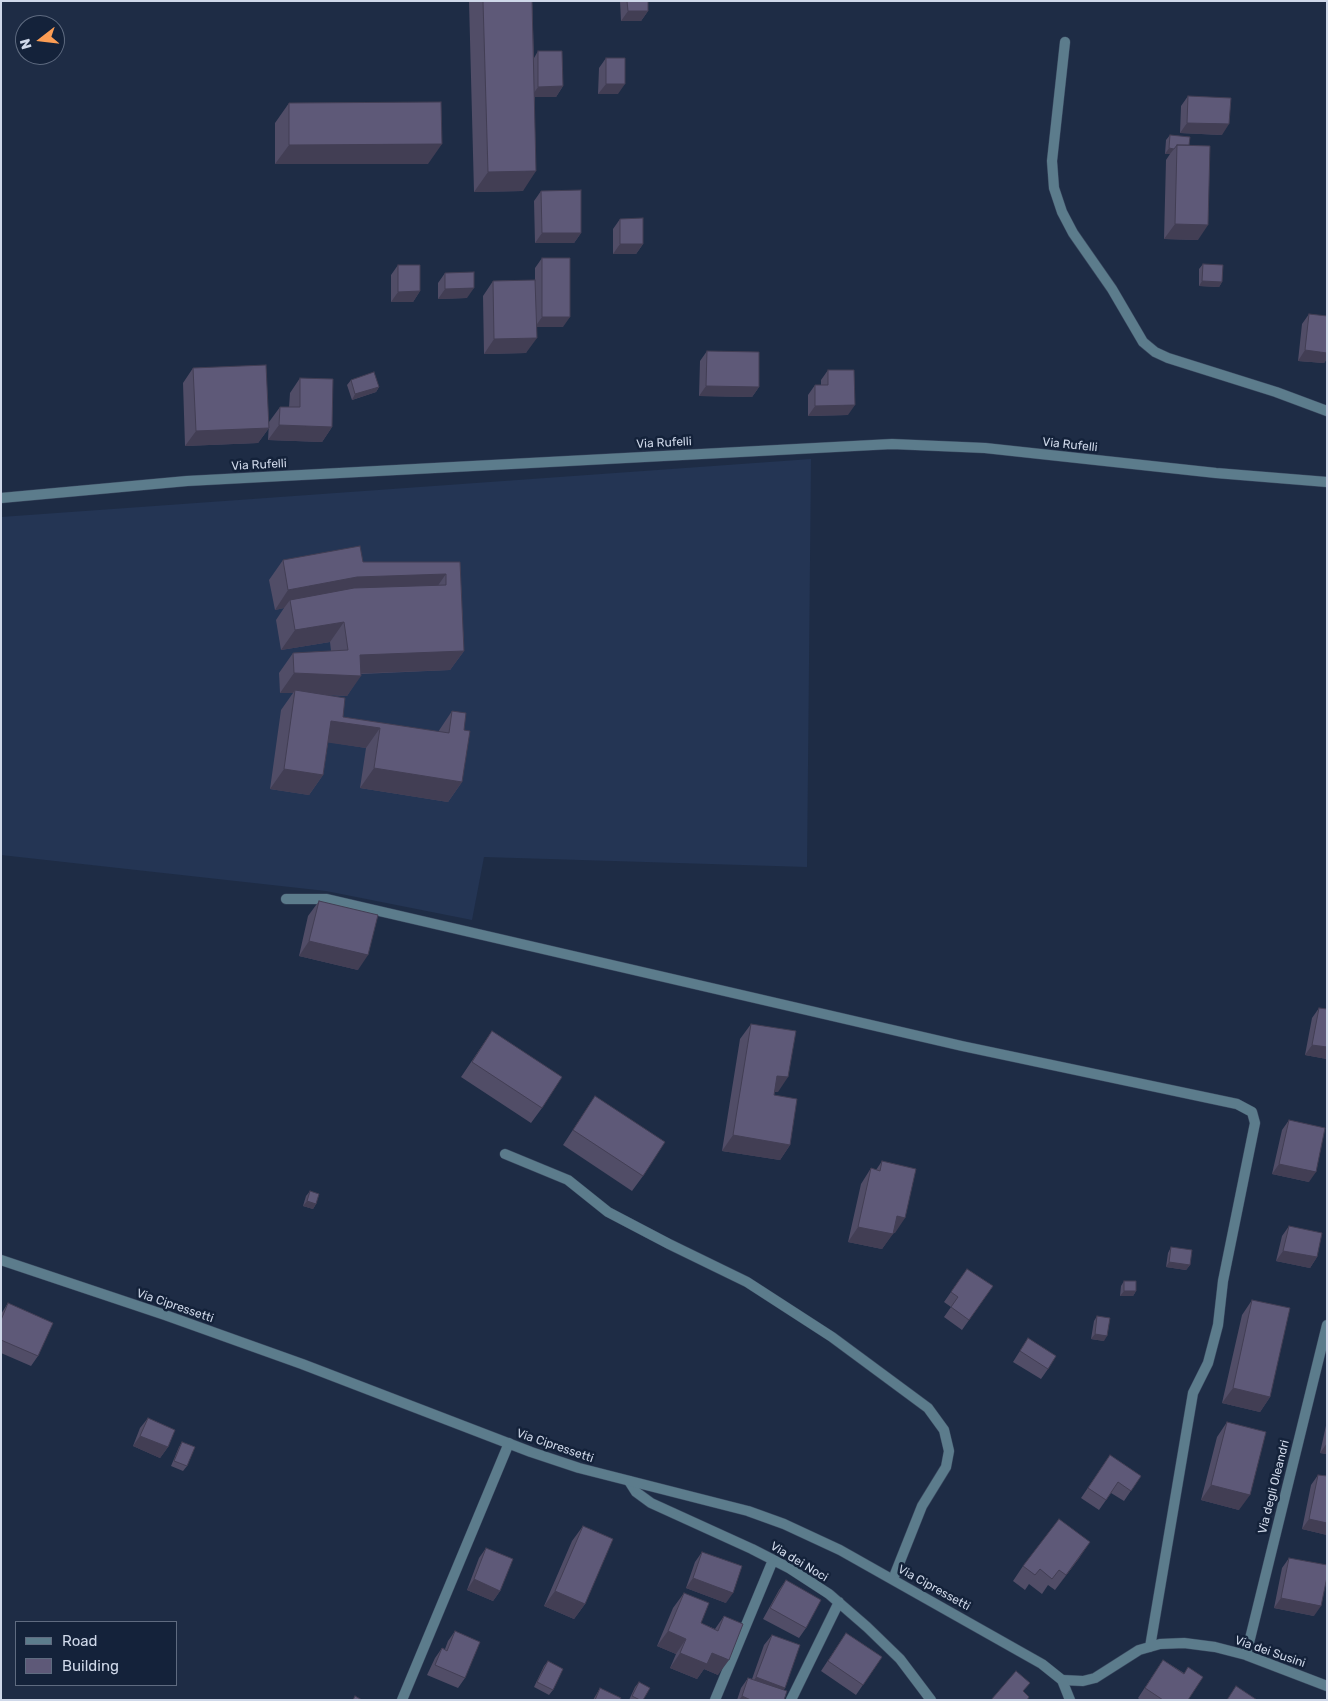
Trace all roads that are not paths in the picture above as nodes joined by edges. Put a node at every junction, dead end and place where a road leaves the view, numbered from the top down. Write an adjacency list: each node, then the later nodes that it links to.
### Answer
1 (1064, 42): 2 (street)
2 (1327, 411)
3 (1327, 482): 4 (street, Via Rufelli)
4 (1, 498)
5 (286, 900): 14 (street)
6 (505, 1154): 12 (street)
7 (1, 1260): 9 (street, Via Cipressetti)
8 (1327, 1325): 15 (street, Via degli Oleandri)
9 (509, 1443): 10 (street, Via Cipressetti); 18 (street)
10 (628, 1481): 11 (street, Via dei Noci); 12 (street, Via Cipressetti)
11 (773, 1560): 13 (street, Via dei Noci); 19 (street)
12 (892, 1579): 16 (street, Via Cipressetti)
13 (839, 1602): 20 (street); 21 (street, Via dei Noci)
14 (1150, 1647): 15 (street, Via dei Susini); 16 (street, Via dei Susini)
15 (1246, 1655): 17 (street, Via dei Susini)
16 (1062, 1680): 22 (street, Via Cipressetti)
17 (1327, 1686)
18 (402, 1700)
19 (715, 1700)
20 (791, 1700)
21 (931, 1700)
22 (1070, 1700)

